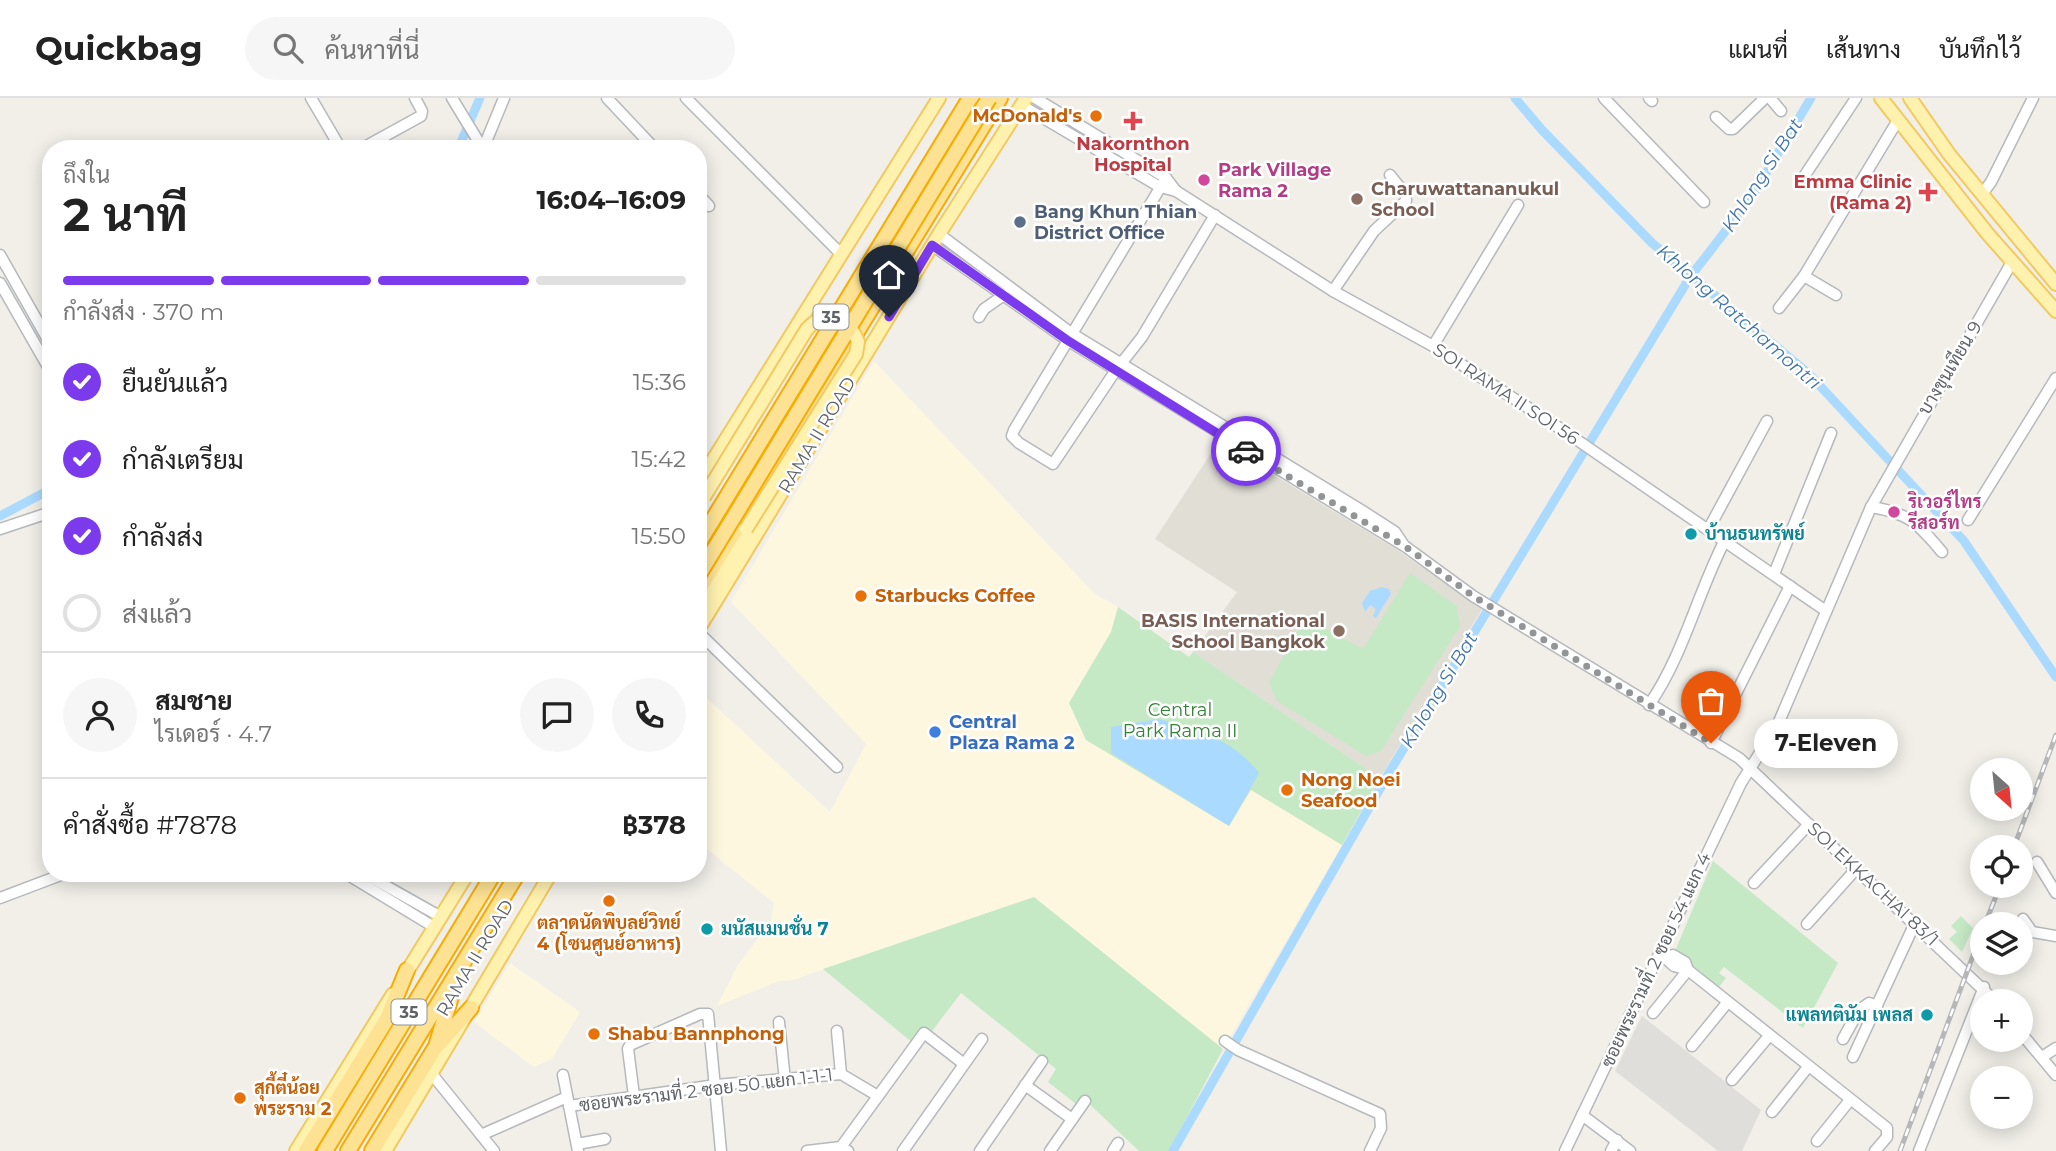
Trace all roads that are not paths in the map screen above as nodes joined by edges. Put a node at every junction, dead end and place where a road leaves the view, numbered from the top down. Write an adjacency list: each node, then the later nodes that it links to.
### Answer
1 (311, 98): 25 (street)
2 (415, 98): 26 (street)
3 (452, 98): 27 (street)
4 (504, 98): 28 (street)
5 (607, 98): 29 (street)
6 (686, 98): 21 (street)
7 (704, 98): 21 (street)
8 (939, 98): 39 (main road, 35)
9 (964, 98): 64 (highway, 35)
10 (970, 98): 66 (highway, bridge)
11 (989, 98): 70 (highway, bridge)
12 (1000, 98): 72 (highway, RAMA II ROAD / 35)
13 (1035, 98): 32 (street, SOI RAMA II SOI 56)
14 (1604, 98): 34 (street)
15 (1767, 98): 22 (street); 23 (street)
16 (1856, 98): 31 (street)
17 (1881, 98): 24 (main road)
18 (1910, 98): 33 (main road)
19 (2033, 98): 33 (street)
20 (1023, 102): 32 (street, SOI RAMA II SOI 56); 38 (main road, RAMA II ROAD)
21 (694, 107): 39 (street)
22 (1781, 111)
23 (1716, 117)
24 (1898, 120): 36 (main road); 42 (street)
25 (336, 140)
26 (377, 140)
27 (477, 140)
28 (487, 140)
29 (647, 140)
30 (1390, 175): 45 (street)
31 (1805, 175)
32 (1163, 183): 37 (street, SOI RAMA II SOI 56); 52 (street)
33 (1982, 194): 36 (main road); 44 (main road)
34 (1704, 202)
35 (1518, 205): 53 (street)
36 (1966, 206): 41 (main road)
37 (1215, 215): 45 (street, SOI RAMA II SOI 56); 55 (street)
38 (936, 240): 46 (street); 52 (street); 76 (main road, RAMA II ROAD)
39 (841, 254): 59 (main road, 35)
40 (0, 255): 51 (street)
41 (2012, 262): 49 (main road); 61 (street, บางขุนเทียน 9)
42 (1804, 276): 47 (street); 48 (street)
43 (0, 283): 54 (street)
44 (2056, 284)
45 (1333, 291): 53 (street, SOI RAMA II SOI 56)
46 (1004, 295): 50 (street); 52 (street)
47 (1836, 295)
48 (1779, 308)
49 (2056, 311)
50 (979, 317)
51 (42, 329)
52 (1069, 337): 55 (street, SOI EKKACHAI 83/1); 55 (street)
53 (1433, 345): 67 (street, SOI RAMA II SOI 56)
54 (42, 356)
55 (1119, 366): 78 (street, SOI EKKACHAI 83/1)
56 (2056, 378): 63 (street)
57 (1767, 421): 67 (street)
58 (1830, 433): 71 (street)
59 (707, 470)
60 (707, 492): 74 (main road, bridge)
61 (1871, 507): 69 (street); 75 (street, บางขุนเทียน 9)
62 (42, 515): 65 (street)
63 (1968, 520)
64 (707, 522)
65 (0, 528)
66 (707, 529)
67 (1708, 530): 68 (street, SOI RAMA II SOI 56)
68 (1724, 542): 71 (street, SOI RAMA II SOI 56); 78 (street)
69 (1942, 552)
70 (707, 561)
71 (1774, 574): 73 (street, SOI RAMA II SOI 56)
72 (707, 577)
73 (1790, 586): 75 (street, SOI RAMA II SOI 56); 79 (street)
74 (707, 594)
75 (1826, 611): 81 (street, ซอยพระรามที่ 2 ซอย 54 แยก 4)
76 (707, 616)
77 (707, 640): 80 (street)
78 (1649, 705): 79 (street, SOI EKKACHAI 83/1)
79 (1711, 743): 81 (street, SOI EKKACHAI 83/1)
80 (837, 767)
81 (1749, 770): 82 (street, SOI EKKACHAI 83/1); 104 (street, ซอยพระรามที่ 2 ซอย 54 แยก 4)
82 (1809, 824): 84 (street, SOI EKKACHAI 83/1); 95 (street)
83 (2037, 862): 85 (street)
84 (1857, 868): 100 (street); 101 (street, SOI EKKACHAI 83/1)
85 (2053, 881): 97 (street)
86 (42, 882): 98 (street)
87 (363, 882): 96 (street)
88 (372, 882): 96 (street)
89 (462, 882): 99 (main road, 35)
90 (490, 882): 107 (highway, RAMA II ROAD / 35)
91 (491, 882): 154 (highway)
92 (512, 882): 155 (highway)
93 (521, 882): 109 (highway, RAMA II ROAD / 35)
94 (546, 882): 112 (main road, RAMA II ROAD)
95 (1754, 883)
96 (381, 891): 99 (street)
97 (2056, 893)
98 (0, 898)
99 (438, 922): 106 (main road, 35)
100 (1807, 923)
101 (1916, 923): 108 (street, SOI EKKACHAI 83/1); 111 (street)
102 (2033, 932): 103 (street)
103 (2056, 936)
104 (1662, 956): 105 (street); 144 (street, ซอยพระรามที่ 2 ซอย 54 แยก 4)
105 (1688, 970): 110 (street); 113 (street)
106 (407, 971): 114 (highway); 152 (main road, 35)
107 (427, 984): 114 (highway); 154 (highway, RAMA II ROAD / 35)
108 (1984, 987): 170 (street)
109 (451, 997): 123 (highway); 156 (highway, RAMA II ROAD / 35)
110 (1727, 1003): 117 (street); 121 (street)
111 (1877, 1006): 119 (street); 125 (street)
112 (471, 1008): 123 (highway); 130 (main road, RAMA II ROAD)
113 (1653, 1013)
114 (387, 1019): 153 (highway)
115 (779, 1022): 135 (street)
116 (837, 1031): 131 (street)
117 (1769, 1036): 129 (street); 134 (street)
118 (982, 1039): 128 (street)
119 (1843, 1039)
120 (1225, 1041): 165 (street)
121 (1692, 1046)
122 (2033, 1047): 126 (street)
123 (435, 1048): 157 (highway)
124 (2056, 1048): 126 (street)
125 (1853, 1057)
126 (2042, 1057): 133 (street)
127 (1042, 1061): 137 (street)
128 (964, 1064): 139 (street); 162 (street)
129 (1808, 1067): 140 (street); 143 (street)
130 (431, 1073): 146 (street); 158 (main road, RAMA II ROAD)
131 (841, 1074): 135 (street, ซอยพระรามที่ 2 ซอย 50 แยก 1-1-1); 139 (street, ซอยพระรามที่ 2 ซอย 50 แยก 1-1-1)
132 (563, 1075): 141 (street)
133 (2056, 1075)
134 (1732, 1080)
135 (785, 1081): 136 (street, ซอยพระรามที่ 2 ซอย 50 แยก 1-1-1)
136 (716, 1085): 138 (street, ซอยพระรามที่ 2 ซอย 50 แยก 1-1-1); 138 (street); 160 (street)
137 (1025, 1085): 145 (street); 163 (street)
138 (634, 1096): 141 (street, ซอยพระรามที่ 2 ซอย 50 แยก 1-1-1)
139 (878, 1096): 151 (street)
140 (1850, 1100): 149 (street); 169 (street)
141 (568, 1101): 146 (street, ซอยพระรามที่ 2 ซอย 50 แยก 1-1-1); 150 (street)
142 (1084, 1101): 145 (street)
143 (1772, 1112)
144 (1582, 1115): 148 (street); 166 (street, ซอยพระรามที่ 2 ซอย 54 แยก 4)
145 (1072, 1119): 164 (street)
146 (481, 1135): 159 (street)
147 (605, 1139): 150 (street)
148 (1616, 1140): 167 (street); 168 (street)
149 (1817, 1142)
150 (577, 1147)
151 (844, 1149): 161 (street)
152 (296, 1151)
153 (306, 1151)
154 (327, 1151)
155 (348, 1151)
156 (360, 1151)
157 (372, 1151)
158 (385, 1151)
159 (495, 1151)
160 (721, 1151)
161 (807, 1151)
162 (903, 1151)
163 (980, 1151)
164 (1050, 1151)
165 (1370, 1151)
166 (1565, 1151)
167 (1611, 1151)
168 (1630, 1151)
169 (1875, 1151)
170 (1919, 1151)

